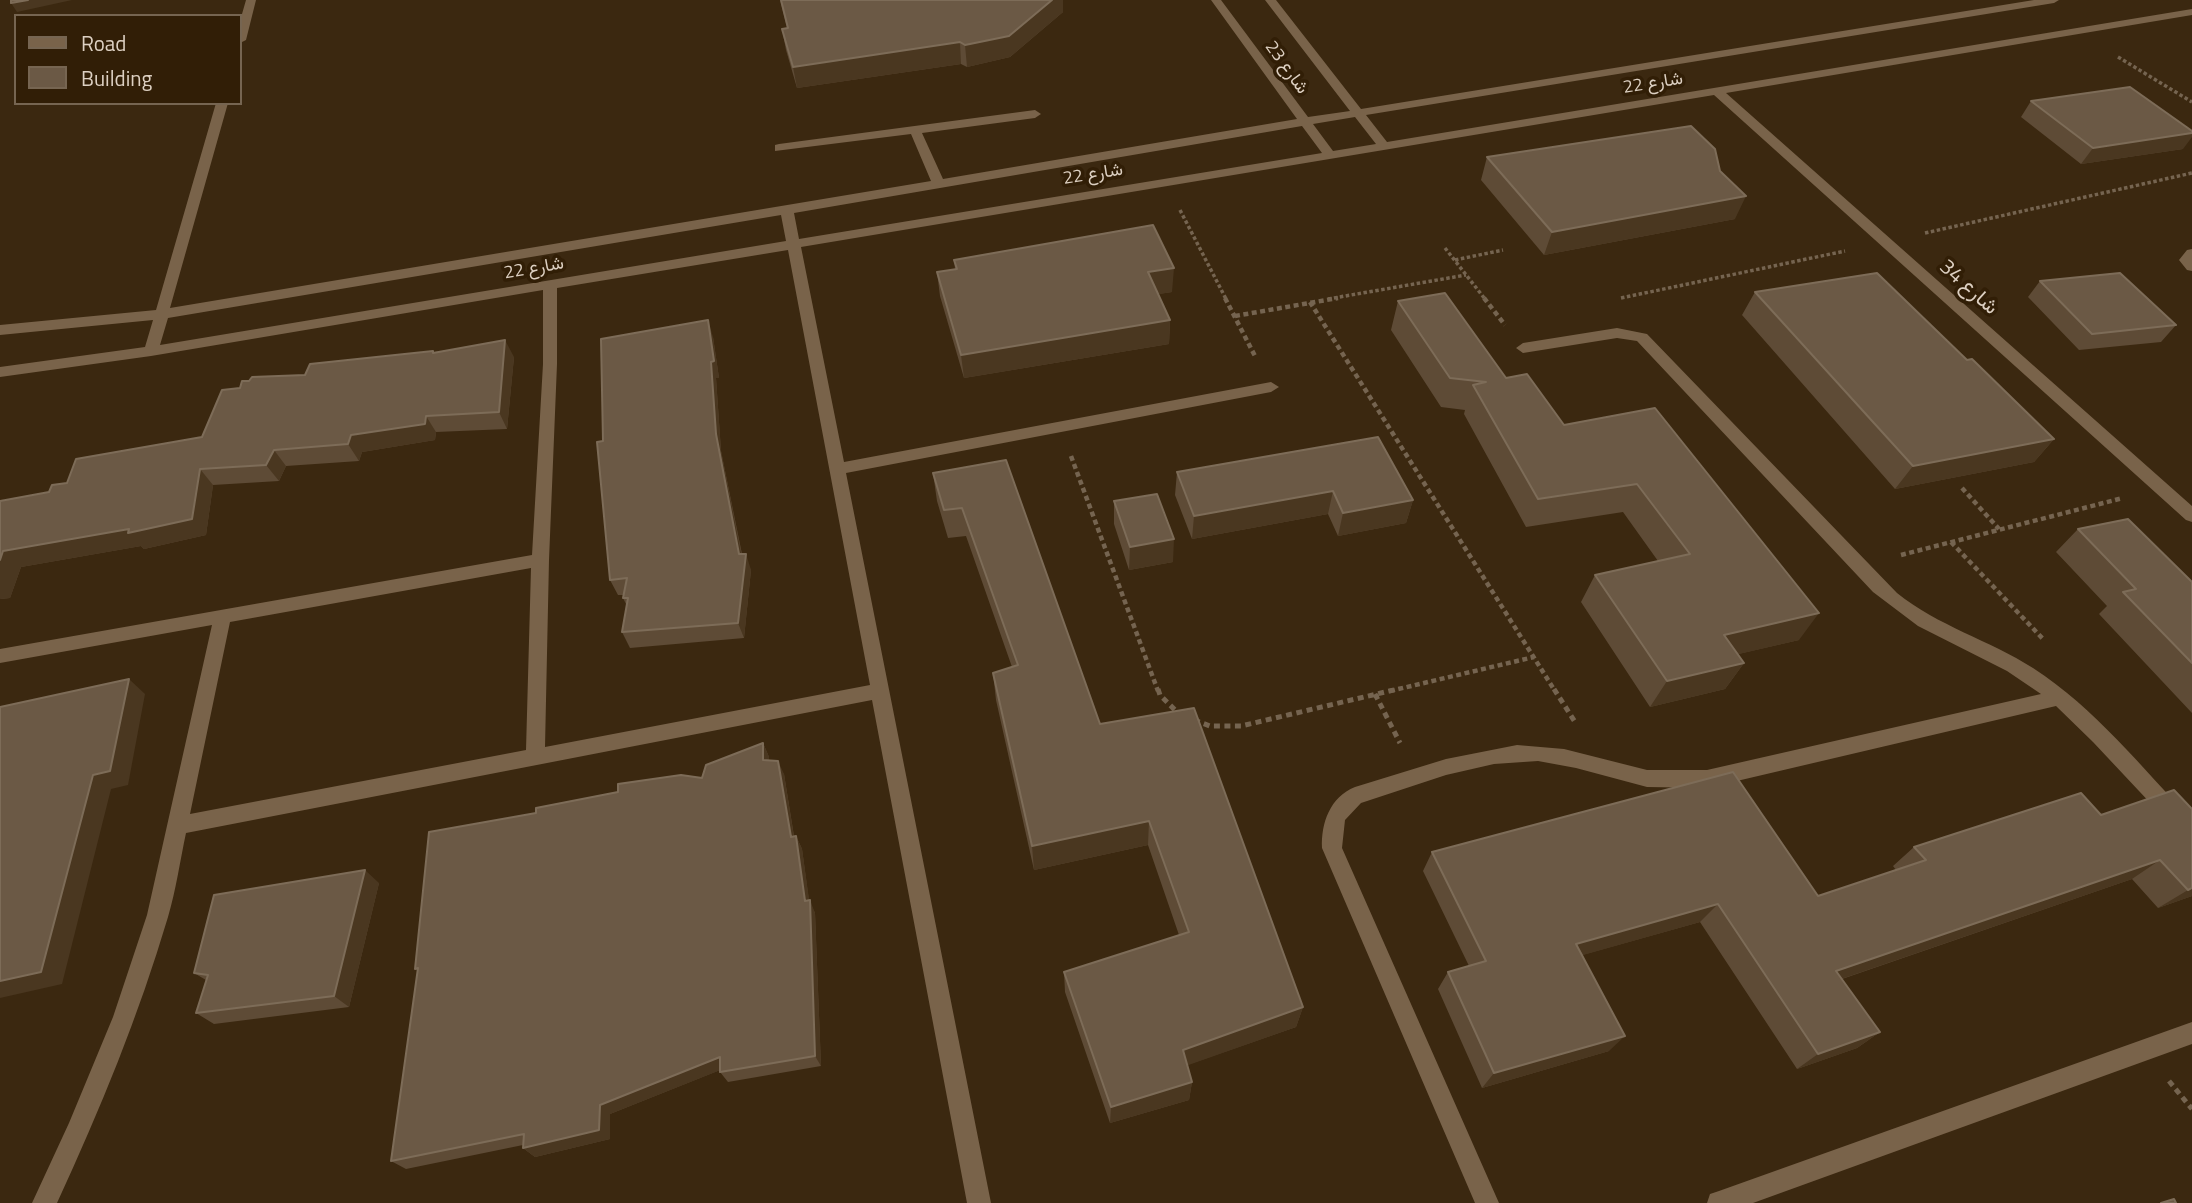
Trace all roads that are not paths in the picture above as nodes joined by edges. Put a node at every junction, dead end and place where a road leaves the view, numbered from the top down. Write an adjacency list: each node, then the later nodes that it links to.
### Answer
1 (251, 0): 6 (street)
2 (1216, 0): 11 (street, شارع 23)
3 (1270, 0): 9 (street, شارع 23)
4 (2054, 0): 9 (street, شارع 22)
5 (2192, 12): 7 (street, شارع 22)
6 (242, 33)
7 (1717, 92): 13 (street, شارع 22); 29 (street, شارع 34)
8 (221, 105): 22 (street)
9 (1359, 113): 11 (street, شارع 22); 13 (street, شارع 23)
10 (1035, 114): 12 (street)
11 (1303, 122): 15 (street, شارع 23); 16 (street, شارع 22)
12 (915, 130): 14 (street); 16 (street)
13 (1383, 145): 15 (street, شارع 22)
14 (779, 148)
15 (1329, 154): 18 (street, شارع 22)
16 (939, 186): 17 (street, شارع 22)
17 (787, 211): 18 (street); 22 (street, شارع 22)
18 (794, 243): 21 (street, شارع 22); 28 (street)
19 (2192, 253): 20 (street)
20 (2192, 267)
21 (550, 284): 25 (street, شارع 22); 30 (street)
22 (162, 314): 23 (street, شارع 22); 25 (street)
23 (0, 330)
24 (1523, 348): 34 (street)
25 (151, 351): 26 (street, شارع 22)
26 (0, 372)
27 (1271, 387): 28 (street)
28 (837, 469): 33 (street)
29 (2192, 516)
30 (540, 560): 31 (street); 35 (street)
31 (223, 615): 32 (street); 36 (street)
32 (0, 656)
33 (880, 691): 35 (street); 40 (street)
34 (2059, 698): 37 (street); 41 (street)
35 (535, 756): 36 (street)
36 (179, 825): 39 (street)
37 (2192, 834)
38 (2192, 1033): 42 (street)
39 (44, 1203)
40 (979, 1203)
41 (1487, 1203)
42 (1719, 1203)

